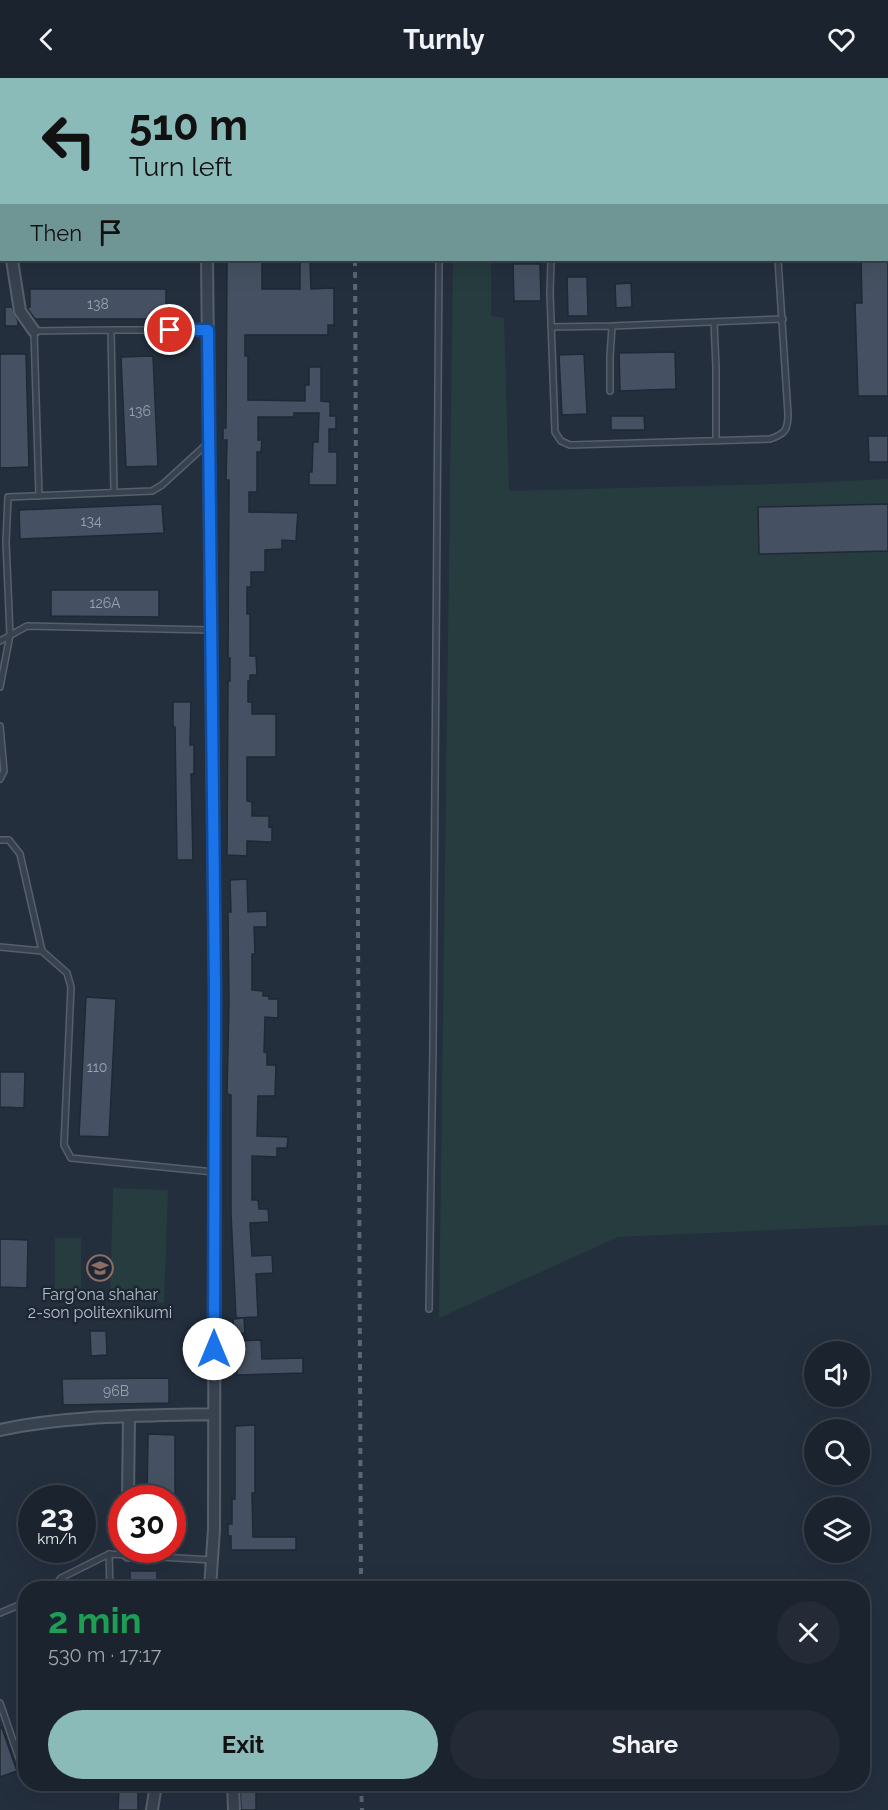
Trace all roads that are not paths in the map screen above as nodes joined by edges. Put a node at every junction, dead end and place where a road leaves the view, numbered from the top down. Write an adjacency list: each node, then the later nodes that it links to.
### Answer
1 (12, 261): 12 (street)
2 (207, 261): 11 (street)
3 (439, 261): 29 (lane)
4 (552, 261): 8 (lane)
5 (778, 261): 6 (lane)
6 (783, 319): 7 (lane); 14 (lane)
7 (714, 322): 9 (lane); 14 (lane)
8 (551, 327): 9 (lane); 14 (lane)
9 (612, 327): 13 (lane)
10 (111, 330): 11 (lane); 12 (lane); 16 (lane)
11 (208, 330): 15 (street)
12 (34, 331): 17 (lane)
13 (610, 391)
14 (716, 441)
15 (209, 443): 16 (lane); 19 (street)
16 (114, 492): 17 (lane)
17 (39, 496): 18 (lane)
18 (3, 541): 20 (lane)
19 (211, 630): 20 (lane); 28 (street)
20 (10, 635): 21 (lane); 22 (lane)
21 (0, 641)
22 (0, 687)
23 (0, 726): 24 (lane)
24 (0, 779)
25 (0, 840): 27 (lane)
26 (0, 947): 27 (lane)
27 (42, 951): 28 (lane)
28 (215, 1172): 30 (street)
29 (429, 1309)
30 (214, 1414): 31 (street); 36 (street)
31 (129, 1416): 32 (street); 33 (street)
32 (0, 1430)
33 (128, 1485)
34 (108, 1554): 38 (lane)
35 (186, 1558): 36 (lane)
36 (212, 1560): 40 (street)
37 (109, 1563): 39 (lane)
38 (59, 1581)
39 (110, 1581)
40 (210, 1581)
41 (18, 1605): 42 (lane)
42 (0, 1613)
43 (0, 1703): 44 (lane)
44 (18, 1755)
45 (155, 1791): 47 (street)
46 (233, 1791): 48 (street)
47 (152, 1810)
48 (234, 1810)

